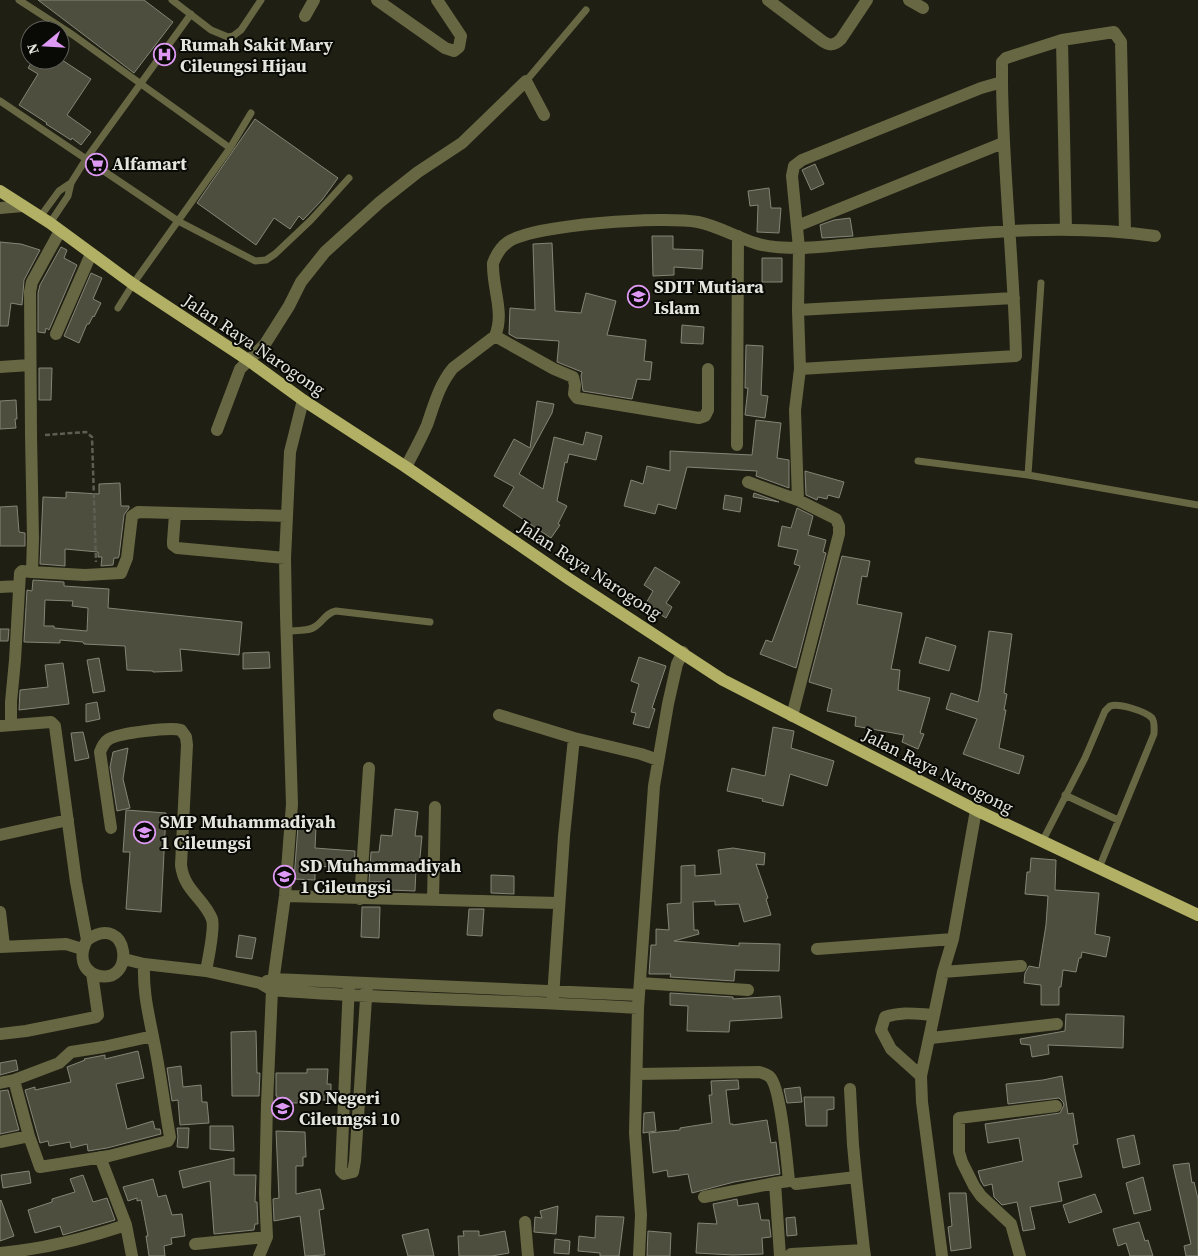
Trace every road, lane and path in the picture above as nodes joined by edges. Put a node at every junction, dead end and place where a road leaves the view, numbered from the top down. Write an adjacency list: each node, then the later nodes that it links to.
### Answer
1 (19, 0): 17 (lane)
2 (172, 0): 12 (lane)
3 (261, 0): 12 (lane)
4 (314, 0): 13 (street)
5 (377, 0): 6 (street)
6 (437, 0)
7 (768, 0): 8 (street)
8 (867, 0)
9 (909, 0): 10 (street)
10 (923, 8)
11 (586, 10): 15 (lane)
12 (191, 14): 17 (lane)
13 (305, 16)
14 (1062, 40): 16 (street); 32 (street); 35 (street)
15 (526, 81): 20 (street); 47 (street)
16 (1002, 82): 21 (street); 31 (street)
17 (140, 83): 22 (lane); 23 (lane)
18 (0, 100): 23 (lane)
19 (251, 113): 22 (lane)
20 (544, 115)
21 (1003, 143): 31 (street); 34 (street)
22 (230, 148): 30 (lane)
23 (86, 159): 25 (lane); 30 (lane)
24 (349, 178): 30 (lane)
25 (71, 183): 29 (lane); 29 (lane)
26 (0, 191): 27 (main road, Jalan Raya Narogong)
27 (23, 206): 28 (street); 29 (main road, Jalan Raya Narogong)
28 (0, 208)
29 (45, 220): 33 (main road, Jalan Raya Narogong)
30 (178, 221): 41 (lane)
31 (798, 226): 38 (street)
32 (1066, 230): 34 (street); 35 (street)
33 (60, 231): 39 (main road, Jalan Raya Narogong); 48 (street)
34 (1008, 231): 38 (street); 42 (street)
35 (1125, 232): 37 (street)
36 (738, 236): 38 (street); 46 (street); 55 (street)
37 (1155, 236)
38 (799, 248): 44 (street)
39 (91, 254): 41 (main road, Jalan Raya Narogong); 45 (street)
40 (1041, 283): 58 (lane)
41 (133, 284): 43 (lane); 47 (main road, Jalan Raya Narogong)
42 (1014, 298): 44 (street); 51 (street)
43 (118, 308)
44 (798, 310): 51 (street)
45 (56, 334)
46 (495, 336): 50 (street); 57 (street)
47 (248, 360): 52 (main road, Jalan Raya Narogong); 53 (street)
48 (30, 365): 49 (street); 54 (street)
49 (0, 367)
50 (708, 369)
51 (800, 369): 60 (street)
52 (303, 400): 57 (main road, Jalan Raya Narogong); 63 (street)
53 (217, 430)
54 (31, 435): 65 (street); 66 (path)
55 (737, 445)
56 (918, 461): 58 (lane)
57 (406, 467): 71 (main road, Jalan Raya Narogong)
58 (1028, 475): 61 (lane)
59 (748, 482): 60 (street)
60 (798, 500): 73 (street)
61 (1198, 505)
62 (175, 514): 63 (street); 64 (street); 66 (street)
63 (287, 516): 64 (street)
64 (285, 558): 70 (street)
65 (32, 572): 66 (street); 67 (street)
66 (97, 575)
67 (19, 586): 68 (street); 74 (street)
68 (0, 587)
69 (430, 622): 70 (lane)
70 (287, 631): 87 (street)
71 (683, 652): 73 (main road, Jalan Raya Narogong); 76 (street)
72 (499, 715): 75 (street)
73 (792, 716): 80 (main road, Jalan Raya Narogong)
74 (5, 725): 81 (street)
75 (574, 738): 76 (street); 90 (street)
76 (658, 760): 108 (street)
77 (369, 768): 88 (street)
78 (1065, 795): 82 (lane); 82 (lane); 85 (lane)
79 (435, 806): 89 (street)
80 (976, 810): 85 (main road, Jalan Raya Narogong); 93 (street)
81 (68, 820): 84 (street); 94 (street)
82 (1118, 820): 86 (lane)
83 (111, 828): 100 (street)
84 (0, 835)
85 (1042, 842): 86 (main road, Jalan Raya Narogong)
86 (1098, 868): 92 (main road, Jalan Raya Narogong)
87 (285, 896): 88 (street); 103 (street)
88 (360, 899): 89 (street)
89 (433, 900): 90 (street)
90 (558, 903): 107 (street)
91 (0, 912): 95 (street)
92 (1198, 915)
93 (953, 939): 96 (street); 101 (street)
94 (85, 944): 95 (street); 97 (street); 102 (street)
95 (2, 946)
96 (817, 948)
97 (124, 959): 98 (street); 102 (street)
98 (144, 964): 100 (street); 112 (street)
99 (1021, 966): 101 (street)
100 (206, 971): 103 (street)
101 (943, 972): 109 (street)
102 (92, 973): 111 (street)
103 (273, 985): 104 (street); 129 (street)
104 (349, 990): 106 (street); 106 (street)
105 (748, 990): 108 (street)
106 (367, 991): 107 (street)
107 (553, 996): 108 (street)
108 (639, 996): 114 (street)
109 (934, 1015): 113 (street); 115 (street)
110 (1057, 1024): 113 (street)
111 (0, 1034)
112 (153, 1036): 116 (street); 122 (street)
113 (930, 1038): 115 (street)
114 (637, 1074): 124 (street); 137 (street)
115 (921, 1076): 138 (street)
116 (14, 1080): 117 (street); 120 (street)
117 (0, 1083)
118 (850, 1089): 123 (street)
119 (1056, 1106): 139 (street)
120 (28, 1136): 121 (street); 122 (street)
121 (0, 1142)
122 (100, 1157): 128 (street)
123 (856, 1177): 125 (street); 132 (street)
124 (775, 1183): 126 (street); 133 (street)
125 (796, 1184)
126 (704, 1197)
127 (524, 1222): 136 (street)
128 (126, 1225): 131 (street); 134 (street)
129 (267, 1236): 130 (street); 135 (street)
130 (195, 1244)
131 (0, 1253)
132 (865, 1253): 133 (street)
133 (785, 1255)
134 (132, 1256)
135 (259, 1256)
136 (528, 1256)
137 (639, 1256)
138 (942, 1256)
139 (1020, 1256)

